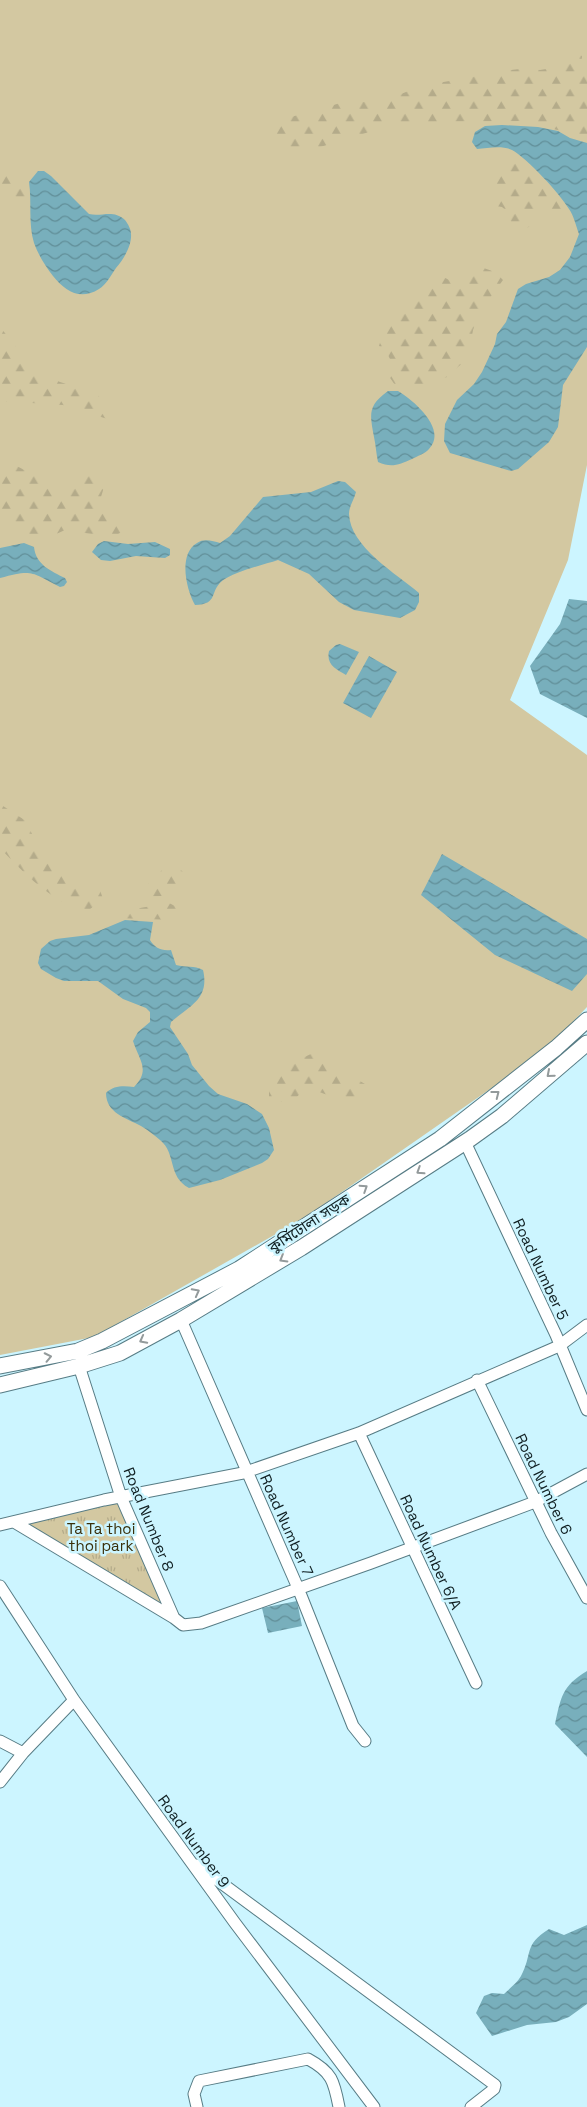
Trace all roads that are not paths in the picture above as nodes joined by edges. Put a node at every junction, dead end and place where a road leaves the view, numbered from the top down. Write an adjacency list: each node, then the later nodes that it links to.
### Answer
1 (587, 1020): 7 (main road, কুর্মিটোলা সড়ক, one-way to 1)
2 (586, 1045): 3 (main road, কুর্মিটোলা সড়ক, one-way to 3)
3 (465, 1142): 4 (main road, কুর্মিটোলা সড়ক, one-way to 4); 6 (street, Road Number 5)
4 (181, 1320): 8 (main road, কুর্মিটোলা সড়ক, one-way to 8); 13 (street, Road Number 7)
5 (587, 1325): 6 (street)
6 (559, 1346): 9 (street); 11 (street, Road Number 5)
7 (0, 1366)
8 (79, 1366): 10 (main road, কুর্মিটোলা সড়ক); 15 (street, Road Number 8)
9 (477, 1380): 12 (street); 16 (street, Road Number 6)
10 (0, 1385)
11 (587, 1410)
12 (359, 1433): 13 (street); 19 (street, Road Number 6/A)
13 (247, 1471): 15 (street); 21 (street, Road Number 7)
14 (587, 1474): 16 (street)
15 (121, 1497): 17 (street); 23 (street, Road Number 8)
16 (535, 1502): 19 (street); 22 (street, Road Number 6)
17 (14, 1522): 18 (street); 23 (street)
18 (0, 1526)
19 (412, 1548): 21 (street); 24 (street, Road Number 6/A)
20 (0, 1586): 25 (street, Road Number 9)
21 (298, 1588): 23 (street); 27 (street, Road Number 7)
22 (587, 1598)
23 (174, 1618)
24 (476, 1683)
25 (74, 1700): 28 (street); 30 (street, Road Number 9)
26 (0, 1741): 28 (street)
27 (365, 1742)
28 (23, 1753): 29 (street)
29 (0, 1782)
30 (189, 1859): 33 (street, Road Number 9); 34 (street)
31 (197, 2107): 32 (street)
32 (339, 2107)
33 (374, 2107)
34 (471, 2107)

